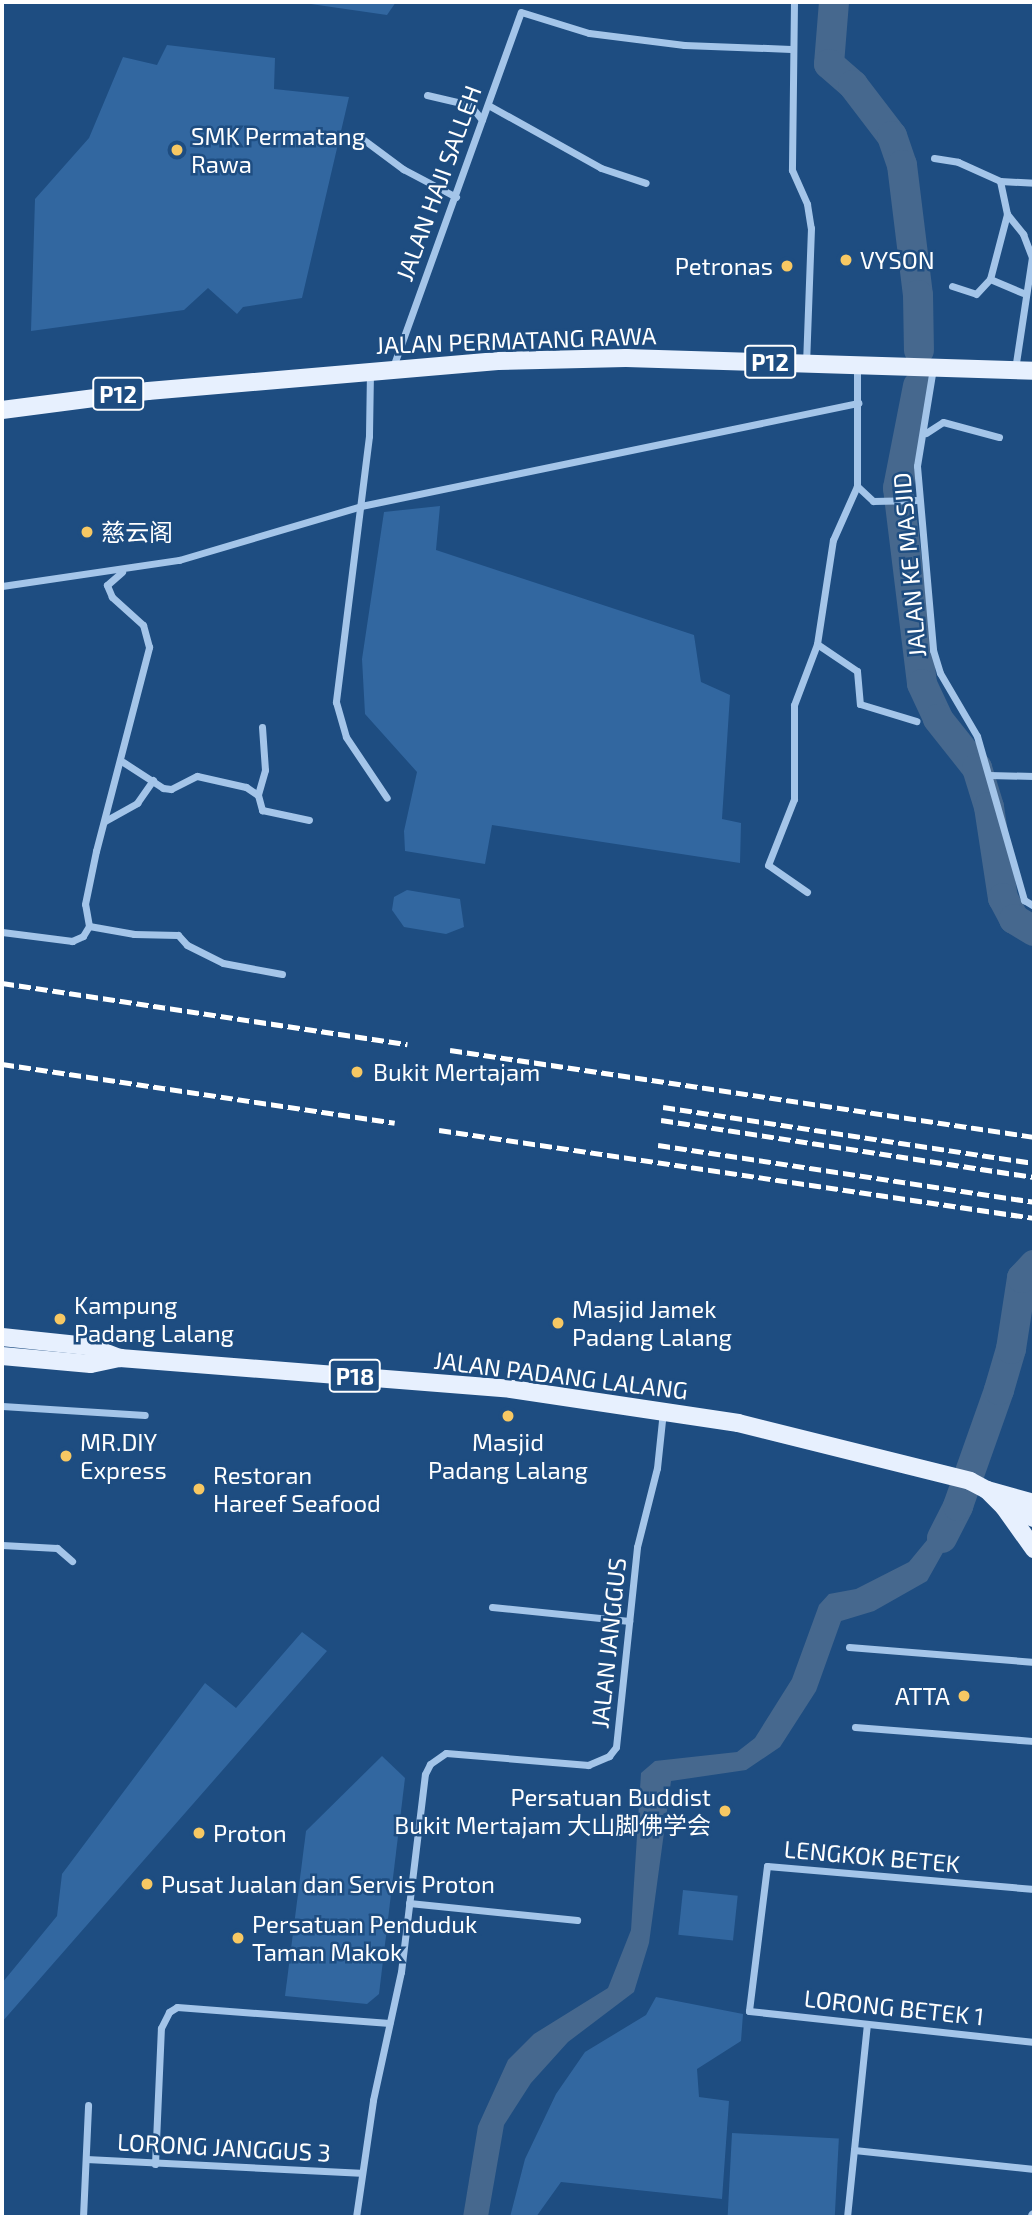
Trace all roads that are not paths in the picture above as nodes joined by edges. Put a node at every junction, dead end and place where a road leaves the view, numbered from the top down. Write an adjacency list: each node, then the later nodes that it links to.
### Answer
1 (794, 2): 2 (street)
2 (791, 49): 4 (street, JALAN HAJI SALLEH); 16 (street)
3 (427, 95): 5 (street)
4 (488, 105): 5 (street, JALAN HAJI SALLEH); 9 (street)
5 (482, 121): 11 (street, JALAN HAJI SALLEH)
6 (364, 141): 11 (street)
7 (934, 158): 8 (street)
8 (1000, 181): 10 (street); 12 (street)
9 (646, 183)
10 (1034, 183)
11 (456, 197): 19 (street, JALAN HAJI SALLEH)
12 (1007, 215): 13 (street); 15 (street)
13 (990, 279): 14 (street); 15 (street)
14 (952, 286)
15 (1023, 293): 21 (street)
16 (806, 363): 17 (main road, JALAN PERMATANG RAWA / P12); 19 (main road, JALAN PERMATANG RAWA / P12)
17 (857, 365): 18 (main road, JALAN PERMATANG RAWA / P12); 23 (street)
18 (924, 367): 21 (main road, JALAN PERMATANG RAWA / P12); 25 (street, JALAN KE MASJID)
19 (392, 368): 20 (main road, JALAN PERMATANG RAWA / P12)
20 (370, 370): 24 (main road, JALAN PERMATANG RAWA / P12); 29 (street)
21 (1015, 370): 22 (main road, JALAN PERMATANG RAWA / P12)
22 (1034, 371)
23 (858, 403): 27 (street); 29 (street)
24 (2, 410)
25 (925, 433): 26 (street); 28 (street, JALAN KE MASJID)
26 (999, 437)
27 (857, 486): 28 (street); 32 (street)
28 (917, 501): 36 (street, JALAN KE MASJID)
29 (361, 506): 30 (street); 40 (street)
30 (127, 570): 31 (street); 35 (street)
31 (2, 586)
32 (817, 644): 33 (street); 43 (street)
33 (916, 721)
34 (262, 727): 39 (street)
35 (122, 762): 38 (street); 42 (street)
36 (989, 775): 37 (street); 44 (street, JALAN KE MASJID)
37 (1034, 776)
38 (153, 780): 39 (street); 42 (street)
39 (258, 795): 41 (street)
40 (387, 798)
41 (309, 820)
42 (105, 821): 45 (street)
43 (807, 892)
44 (1034, 906)
45 (89, 926): 46 (street); 47 (street)
46 (2, 932)
47 (282, 974)
48 (2, 1337): 50 (main road, JALAN PADANG LALANG / P18)
49 (2, 1356): 50 (main road, JALAN PADANG LALANG / P18)
50 (120, 1357): 52 (main road, JALAN PADANG LALANG / P18)
51 (2, 1406): 53 (street)
52 (663, 1411): 54 (main road, JALAN PADANG LALANG / P18); 62 (street, JALAN JANGGUS)
53 (145, 1415)
54 (984, 1489): 55 (main road, JALAN PADANG LALANG / P18); 56 (main road, JALAN PADANG LALANG / P18)
55 (1034, 1503)
56 (1004, 1507): 57 (main road, P18); 59 (main road, JALAN PADANG LALANG)
57 (1034, 1518)
58 (2, 1545): 60 (street)
59 (1034, 1549)
60 (72, 1561)
61 (492, 1607): 62 (street)
62 (629, 1621): 68 (street, JALAN JANGGUS)
63 (849, 1647): 64 (street)
64 (1034, 1662)
65 (855, 1727): 66 (street)
66 (1034, 1741)
67 (1034, 1889): 70 (street, LENGKOK BETEK)
68 (409, 1903): 69 (street); 71 (street)
69 (577, 1920)
70 (749, 2011): 72 (street, LORONG BETEK 1)
71 (390, 2023): 77 (street); 79 (street)
72 (867, 2025): 73 (street, LORONG BETEK 1); 75 (street)
73 (1034, 2042)
74 (88, 2105): 76 (street)
75 (855, 2150): 78 (street); 82 (street)
76 (86, 2159): 77 (street, LORONG JANGGUS 3); 80 (street)
77 (155, 2164): 79 (street, LORONG JANGGUS 3)
78 (1034, 2169)
79 (360, 2173): 81 (street)
80 (83, 2217)
81 (356, 2217)
82 (847, 2217)

